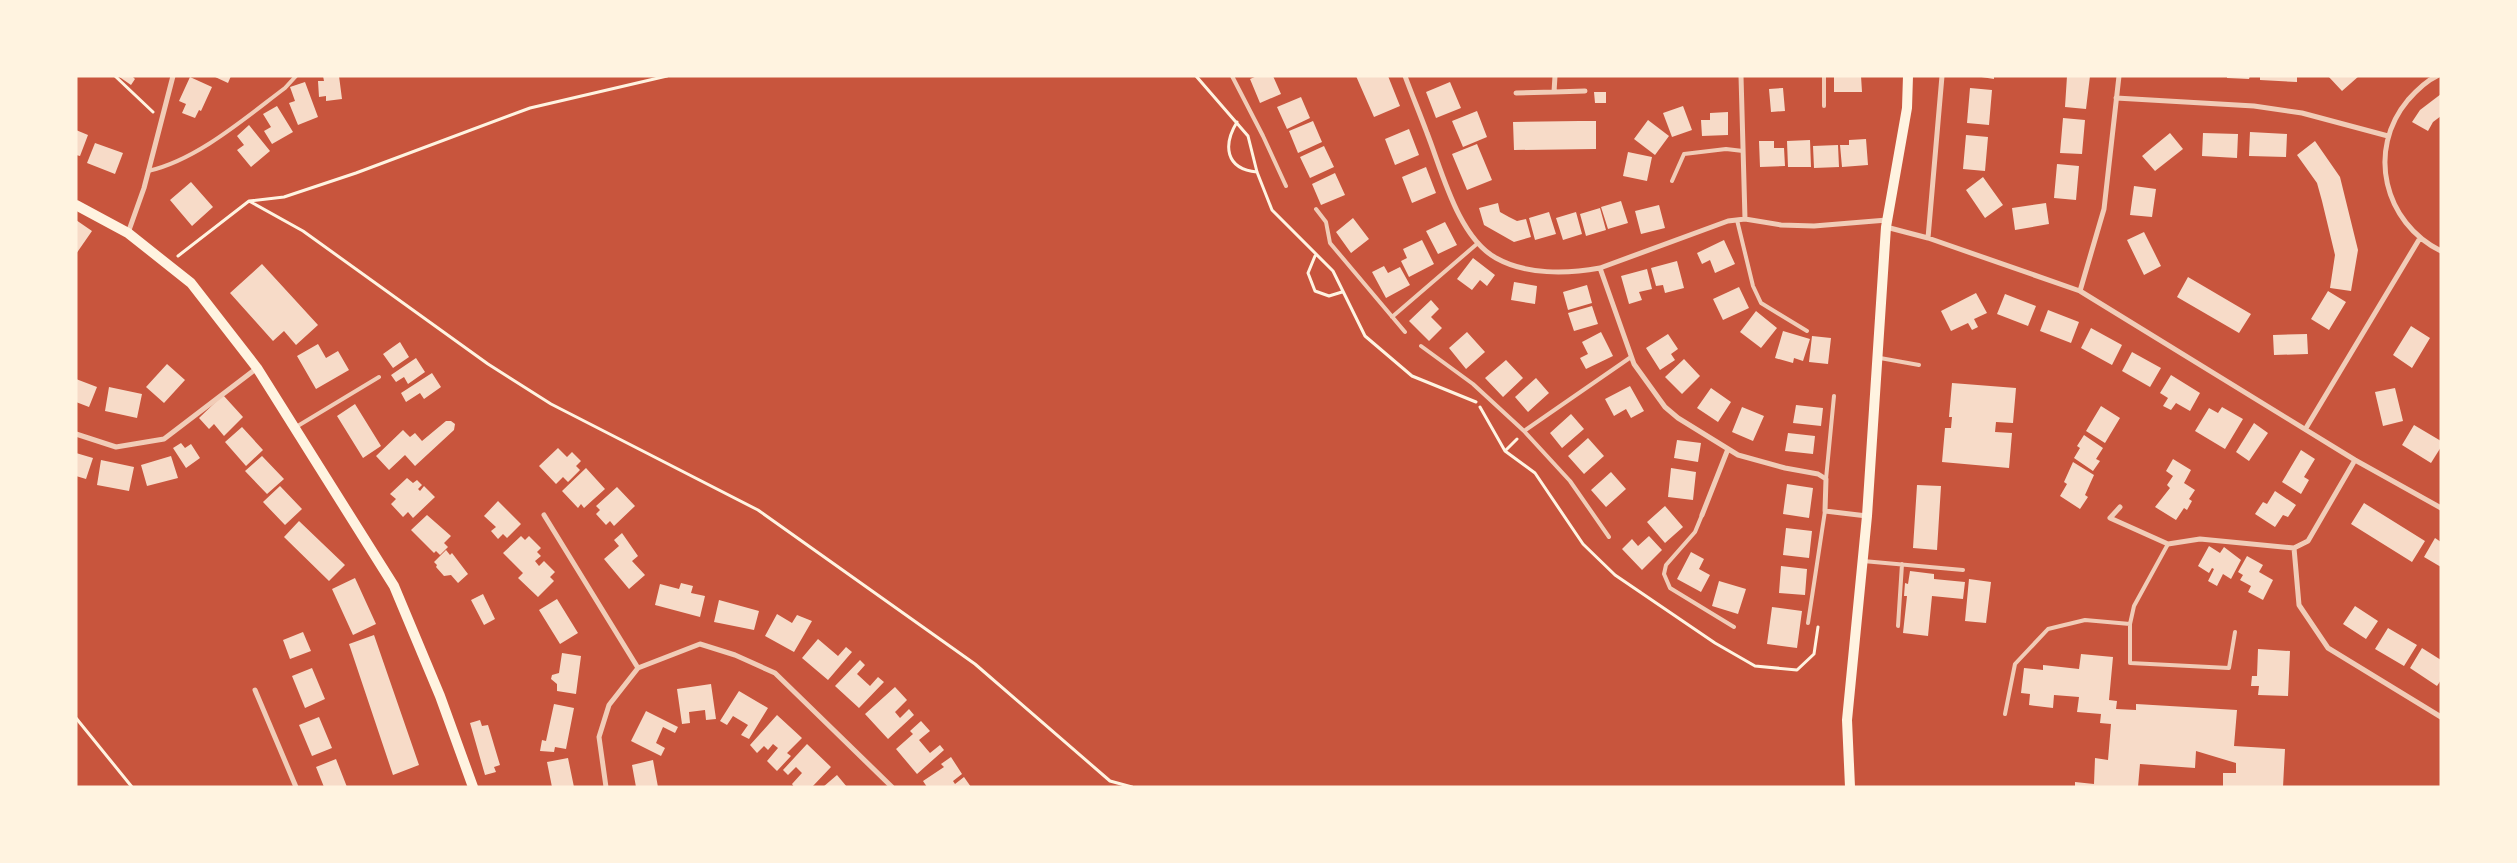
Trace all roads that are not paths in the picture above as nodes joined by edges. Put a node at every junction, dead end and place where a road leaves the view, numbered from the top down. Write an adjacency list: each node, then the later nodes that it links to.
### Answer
1 (173, 76): 20 (street)
2 (296, 76): 20 (lane)
3 (1232, 76): 22 (lane)
4 (1405, 76): 31 (street)
5 (1554, 76): 14 (street)
6 (1741, 76): 19 (street)
7 (1824, 76): 17 (lane)
8 (1908, 76): 27 (main road)
9 (1942, 76): 29 (street)
10 (2118, 76): 16 (street)
11 (2437, 76): 12 (street)
12 (2429, 78): 18 (street)
13 (1585, 91): 14 (street)
14 (1554, 92): 15 (street)
15 (1516, 93)
16 (2116, 98): 18 (street); 34 (street)
17 (1824, 106)
18 (2388, 136): 30 (street)
19 (1744, 151): 21 (lane); 25 (street)
20 (148, 171): 28 (street)
21 (1672, 181)
22 (1286, 186)
23 (76, 205): 28 (main road)
24 (1316, 209): 35 (lane)
25 (1745, 219): 26 (street); 27 (street)
26 (1737, 220): 33 (street); 36 (lane)
27 (1886, 223): 29 (street); 40 (main road)
28 (128, 233): 42 (main road)
29 (1928, 238): 34 (street)
30 (2420, 238): 32 (street); 46 (street)
31 (1478, 243): 33 (street); 35 (lane)
32 (2441, 251)
33 (1600, 268): 39 (street)
34 (2080, 292): 46 (street)
35 (1392, 317): 37 (lane)
36 (1807, 331)
37 (1405, 332)
38 (1421, 346): 47 (lane)
39 (1631, 357): 47 (lane); 49 (street)
40 (1877, 358): 41 (lane); 57 (main road)
41 (1919, 365)
42 (257, 368): 45 (main road); 48 (street)
43 (379, 377): 45 (lane)
44 (1834, 396): 51 (lane)
45 (294, 428): 74 (main road)
46 (2306, 428): 50 (street)
47 (1524, 431): 58 (lane)
48 (76, 434)
49 (1728, 449): 51 (street); 56 (street)
50 (2355, 460): 53 (street); 60 (street)
51 (1826, 479): 54 (street)
52 (2120, 507): 59 (street)
53 (2441, 508)
54 (1825, 511): 57 (street); 64 (lane)
55 (544, 515): 69 (street)
56 (1702, 516): 67 (lane)
57 (1867, 516): 61 (main road)
58 (1609, 537)
59 (2168, 544): 60 (street); 65 (lane)
60 (2294, 548): 72 (street)
61 (1863, 561): 62 (lane); 77 (main road)
62 (1902, 564): 63 (lane); 66 (lane)
63 (1963, 570)
64 (1808, 623)
65 (2130, 624): 68 (lane); 71 (lane)
66 (1898, 626)
67 (1734, 627)
68 (2235, 632)
69 (638, 668): 75 (street); 76 (street)
70 (256, 690): 73 (street)
71 (2005, 714)
72 (2441, 717)
73 (296, 787)
74 (472, 787)
75 (606, 787)
76 (892, 787)
77 (1850, 787)

